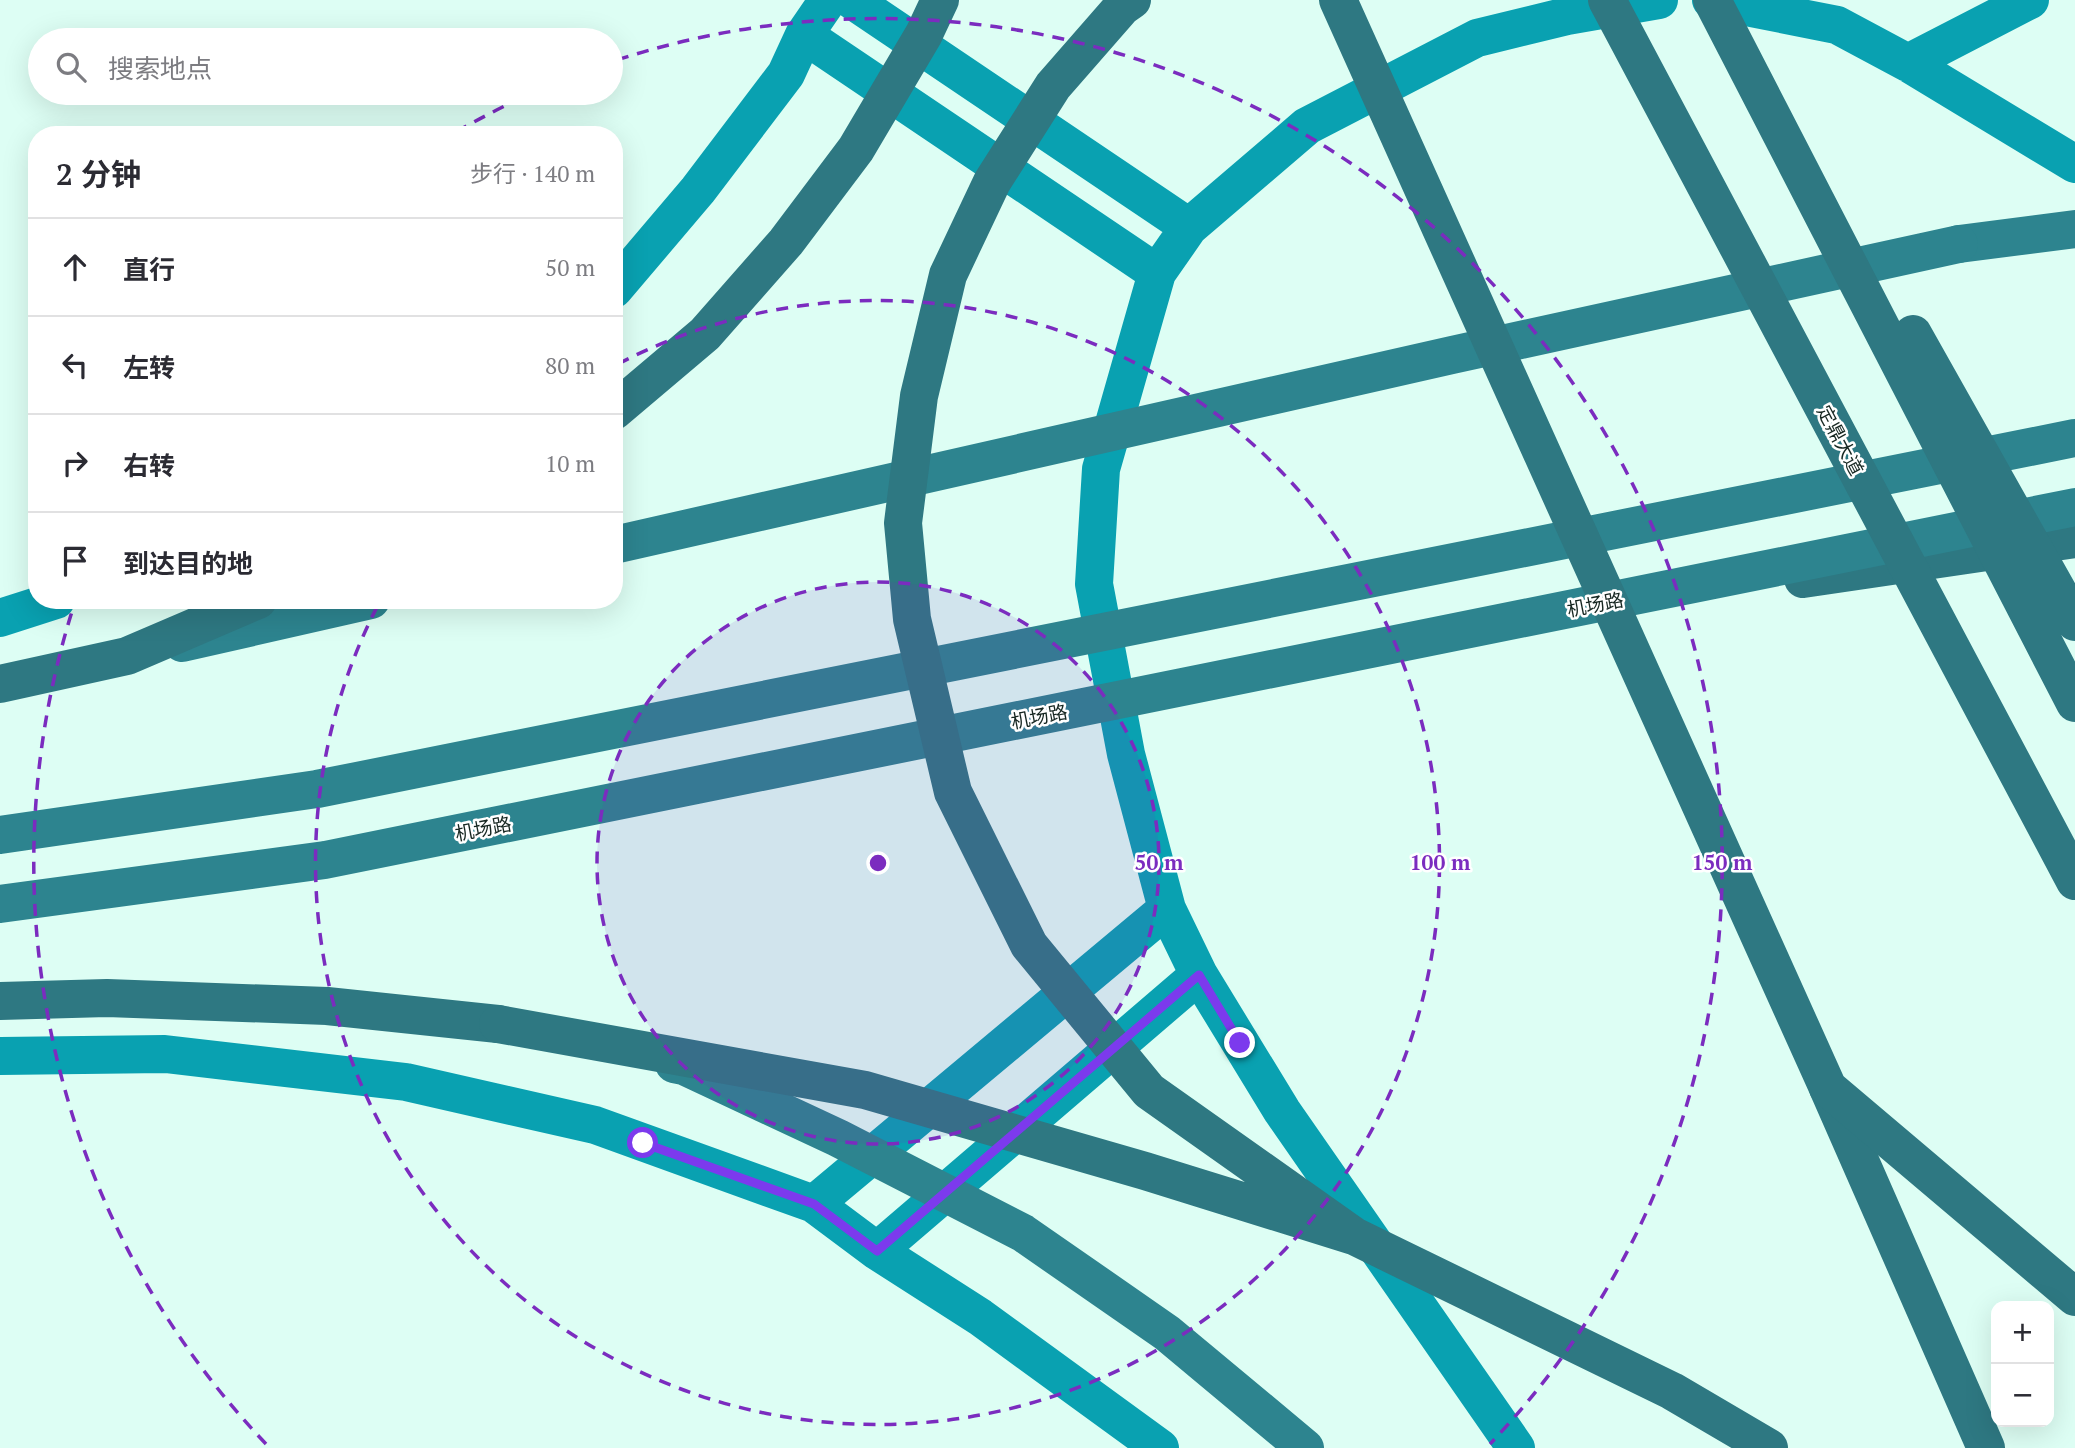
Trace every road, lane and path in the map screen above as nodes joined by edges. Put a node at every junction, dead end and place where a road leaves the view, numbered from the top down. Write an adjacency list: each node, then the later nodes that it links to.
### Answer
1 (828, 0): 11 (main road)
2 (852, 0): 14 (main road)
3 (940, 0): 18 (highway, bridge)
4 (1132, 0): 42 (highway, bridge)
5 (1338, 0): 40 (highway, bridge)
6 (1607, 0): 33 (highway, 定鼎大道, bridge)
7 (1659, 0): 14 (main road)
8 (1712, 0): 12 (main road); 31 (highway, bridge)
9 (1725, 0): 28 (highway, bridge)
10 (2030, 0): 12 (main road)
11 (804, 35): 16 (main road); 17 (main road)
12 (1908, 63): 13 (main road)
13 (2075, 164)
14 (1189, 227): 16 (main road)
15 (2075, 229): 22 (main road, bridge)
16 (1157, 273): 35 (main road)
17 (623, 278)
18 (623, 403)
19 (2075, 438): 32 (main road, bridge)
20 (2075, 507): 27 (main road, 机场路, bridge)
21 (2075, 539): 27 (highway, bridge)
22 (623, 543)
23 (28, 609): 26 (main road)
24 (237, 609): 29 (highway)
25 (332, 609): 29 (main road)
26 (0, 618)
27 (1514, 621): 34 (main road, 机场路, bridge)
28 (2075, 622)
29 (127, 656): 30 (highway)
30 (0, 684)
31 (2075, 703)
32 (0, 835)
33 (2075, 881)
34 (0, 904)
35 (1167, 909): 36 (main road); 41 (main road)
36 (1199, 975): 43 (main road); 47 (main road)
37 (0, 1001): 38 (highway)
38 (498, 1024): 42 (highway, bridge); 46 (main road, bridge)
39 (0, 1056): 41 (main road)
40 (1828, 1088): 44 (highway, bridge); 49 (highway)
41 (814, 1204): 43 (main road)
42 (1354, 1236): 48 (highway, bridge)
43 (877, 1251): 45 (main road)
44 (2075, 1297)
45 (1160, 1448)
46 (1305, 1448)
47 (1516, 1448)
48 (1769, 1448)
49 (1986, 1448)

